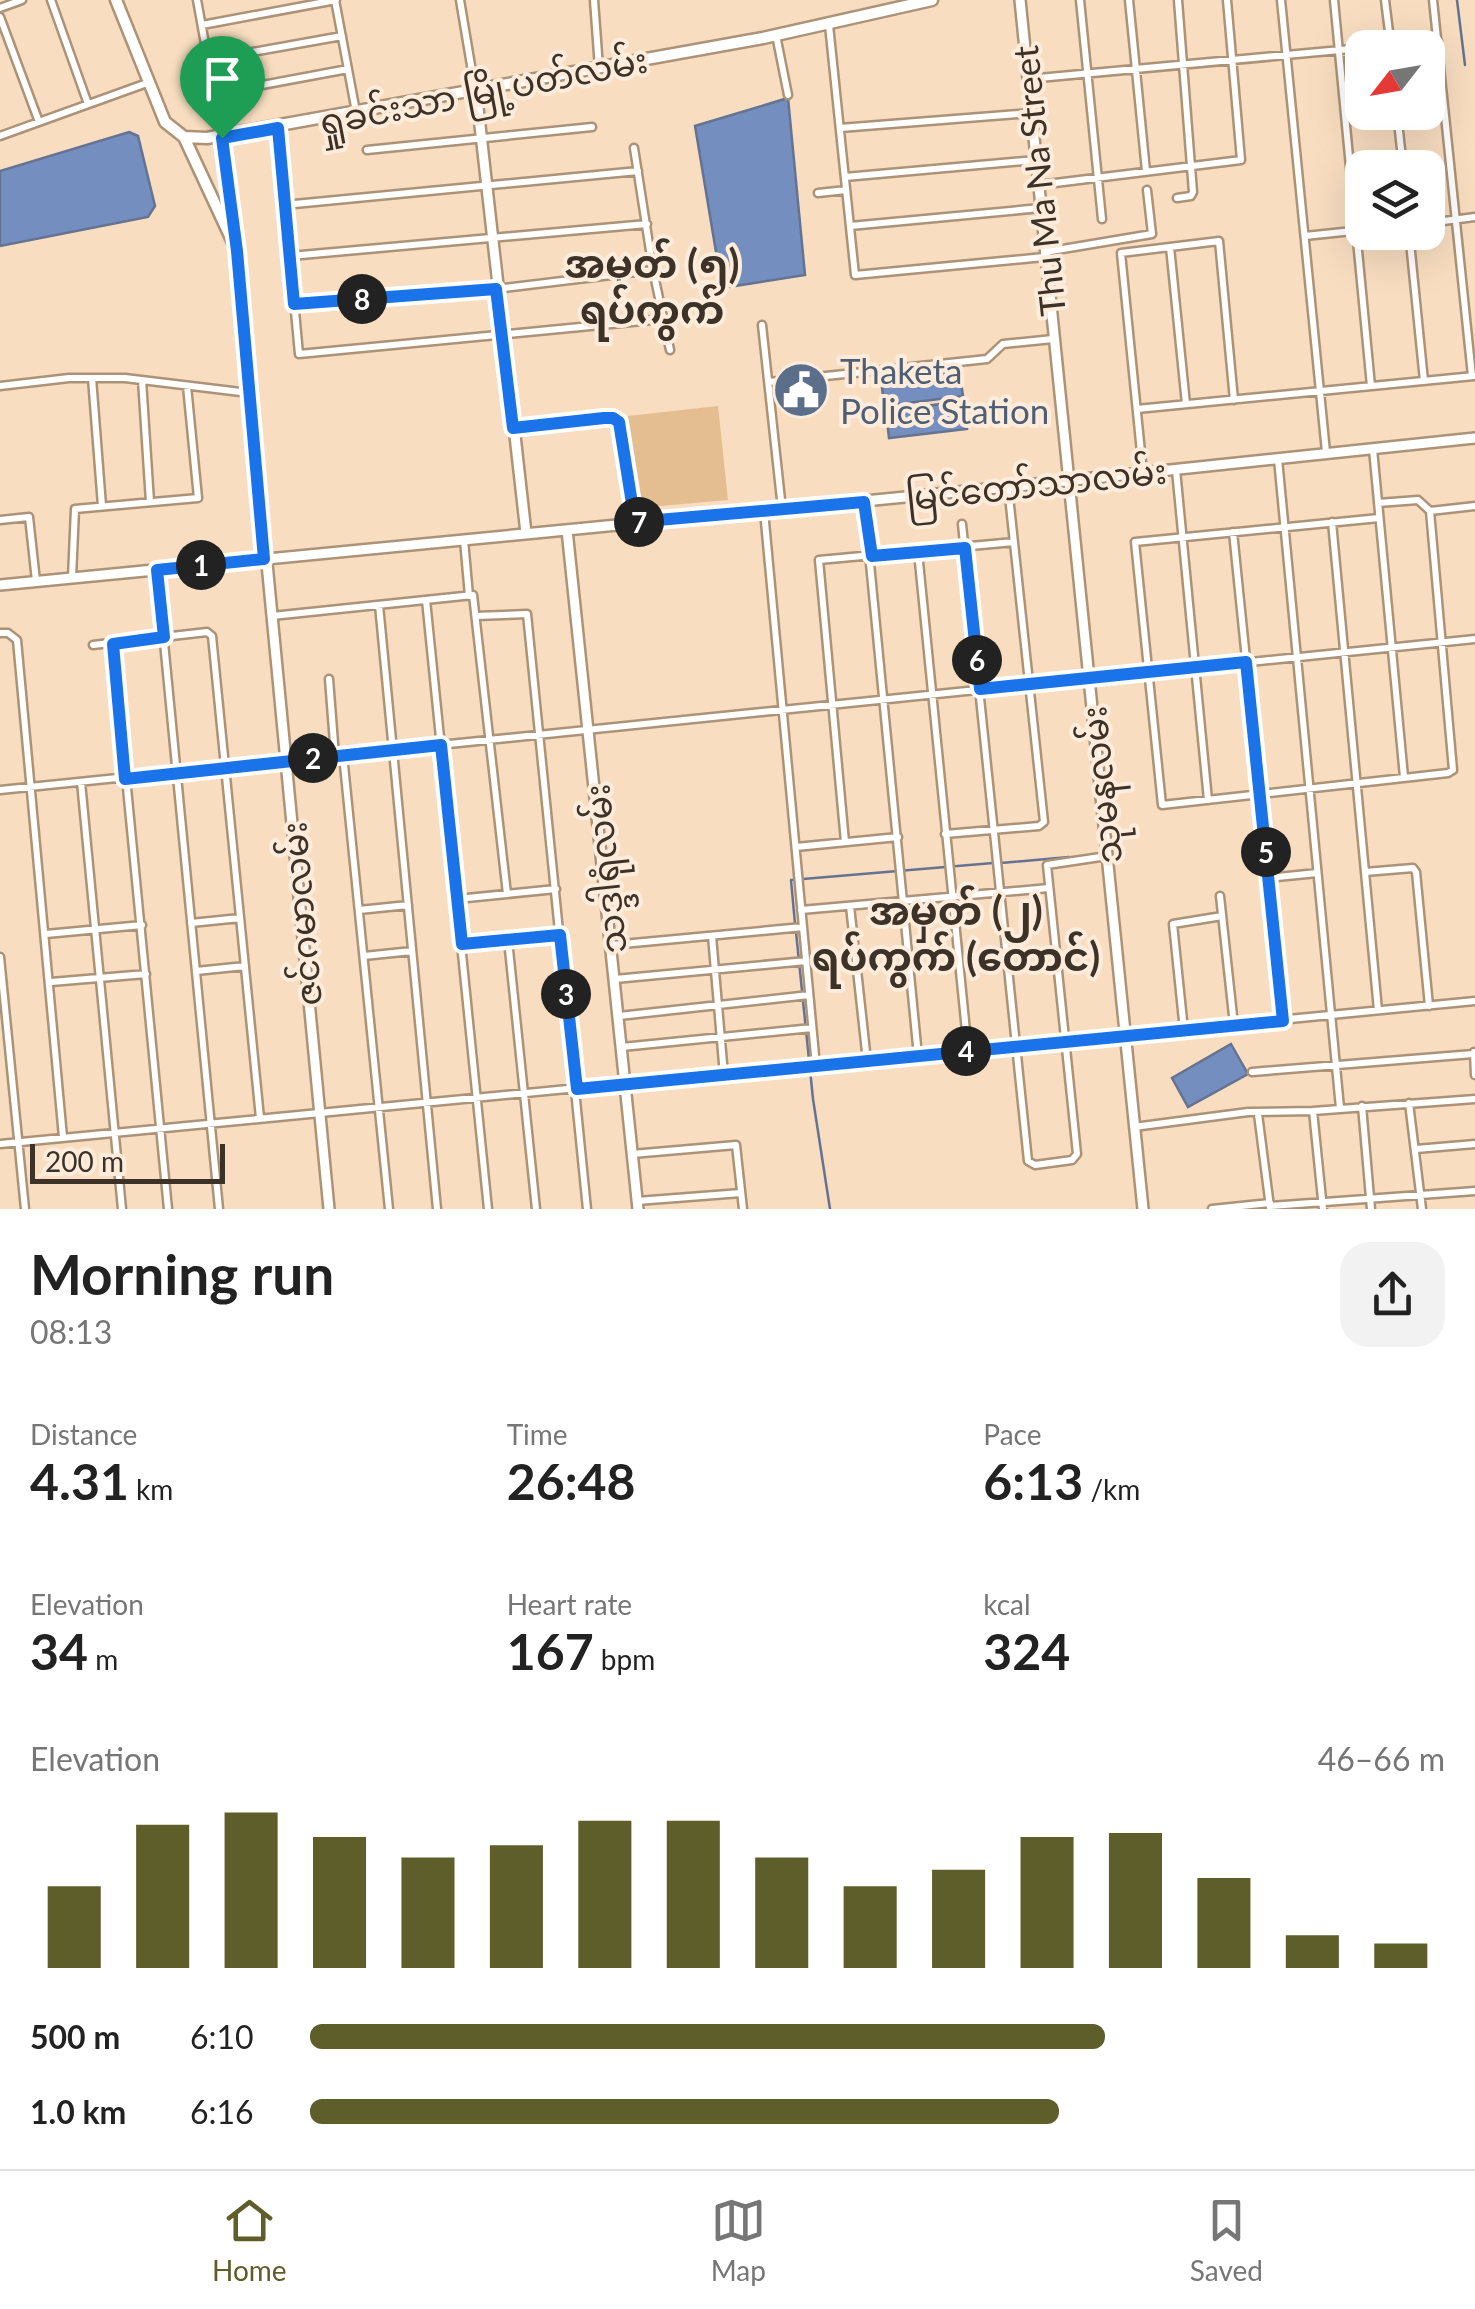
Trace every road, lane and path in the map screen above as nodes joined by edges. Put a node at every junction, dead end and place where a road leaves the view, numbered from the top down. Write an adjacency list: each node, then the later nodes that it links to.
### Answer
1 (22, 0): 18 (street)
2 (51, 0): 41 (street)
3 (116, 0): 37 (main road)
4 (198, 0): 20 (street)
5 (336, 0): 20 (street); 25 (street)
6 (460, 0): 38 (street)
7 (594, 0): 32 (street)
8 (932, 0): 21 (main road, ရှုခင်းသာ မြို့ပတ်လမ်း)
9 (1020, 0): 36 (street, Thu Ma Na Street)
10 (1080, 0): 35 (street)
11 (1129, 0): 34 (street)
12 (1178, 0): 31 (street)
13 (1228, 0): 30 (street)
14 (1281, 0): 28 (street)
15 (1334, 0): 26 (street)
16 (1386, 0): 22 (street)
17 (1434, 0): 23 (street)
18 (0, 8)
19 (0, 17): 45 (street)
20 (202, 25): 29 (street)
21 (828, 25): 24 (main road, ရှုခင်းသာ မြို့ပတ်လမ်း); 48 (street)
22 (1389, 30)
23 (1437, 30)
24 (776, 35): 32 (main road, ရှုခင်းသာ မြို့ပတ်လမ်း); 40 (street)
25 (342, 36): 29 (street); 33 (street)
26 (1339, 50): 27 (street); 28 (street); 55 (street)
27 (1345, 50)
28 (1286, 55): 30 (street); 77 (street)
29 (208, 60): 39 (street)
30 (1234, 60): 31 (street); 57 (street)
31 (1185, 64): 34 (street); 57 (street)
32 (600, 68): 38 (main road, ရှုခင်းသာ မြို့ပတ်လမ်း)
33 (348, 69): 39 (street); 43 (street)
34 (1136, 69): 35 (street); 59 (street)
35 (1087, 73): 36 (street); 60 (street)
36 (1028, 79): 44 (street, Thu Ma Na Street)
37 (148, 83): 41 (street); 50 (main road)
38 (476, 90): 43 (main road, ရှုခင်းသာ မြို့ပတ်လမ်း); 51 (street)
39 (214, 94): 52 (street)
40 (788, 96)
41 (88, 104): 45 (street)
42 (1445, 111): 72 (street)
43 (356, 112): 47 (main road, ရှုခင်းသာ မြို့ပတ်လမ်း)
44 (1031, 113): 48 (street); 56 (street, Thu Ma Na Street)
45 (40, 122): 49 (street)
46 (592, 127): 51 (street)
47 (278, 128): 52 (main road, ရှုခင်းသာ မြို့ပတ်လမ်း); 68 (street)
48 (840, 128): 61 (street)
49 (0, 136)
50 (184, 136): 52 (main road, ရှုခင်းသာ မြို့ပတ်လမ်း); 82 (main road)
51 (482, 136): 54 (street); 63 (street)
52 (222, 138): 82 (street, ဇင်ဂမာလမ်း)
53 (634, 148): 58 (street)
54 (367, 150)
55 (1350, 150)
56 (1036, 160): 61 (street); 62 (street, Thu Ma Na Street)
57 (1192, 166): 59 (street); 67 (street)
58 (638, 171): 63 (street); 74 (street)
59 (1146, 171): 60 (street)
60 (1096, 176): 62 (street); 71 (street)
61 (845, 177): 64 (street)
62 (1039, 185): 69 (street, Thu Ma Na Street)
63 (487, 187): 68 (street); 78 (street)
64 (846, 190): 66 (street); 75 (street)
65 (1147, 190): 83 (street)
66 (818, 193)
67 (1177, 198)
68 (284, 205): 84 (street)
69 (1041, 208): 75 (street); 83 (street, Thu Ma Na Street)
70 (1475, 218): 72 (street)
71 (1102, 220)
72 (1456, 220): 73 (street); 93 (street)
73 (1445, 221)
74 (647, 224): 78 (street); 85 (street)
75 (850, 226): 83 (street)
76 (1345, 232): 77 (street)
77 (1304, 236): 101 (street)
78 (493, 239): 84 (street); 86 (street)
79 (1170, 247): 103 (street); 104 (street); 105 (street)
80 (1361, 250): 100 (street)
81 (1412, 250): 96 (street)
82 (237, 251): 102 (street, ဇင်ဂမာလမ်း)
83 (1044, 255): 91 (street, Thu Ma Na Street)
84 (290, 256): 87 (street)
85 (653, 270): 86 (street); 88 (street)
86 (496, 289): 87 (street); 90 (street)
87 (294, 304): 90 (street)
88 (663, 318): 90 (street); 92 (street)
89 (762, 325): 97 (street)
90 (502, 332): 106 (street)
91 (1054, 339): 97 (street); 113 (street, Thu Ma Na Street)
92 (670, 350)
93 (1474, 376): 96 (street)
94 (92, 378): 95 (street); 98 (street); 118 (street)
95 (142, 380): 99 (street); 115 (street)
96 (1424, 381): 100 (street)
97 (769, 382): 120 (street)
98 (0, 386)
99 (186, 386): 102 (street); 115 (street)
100 (1371, 386): 101 (street)
101 (1320, 391): 103 (street); 109 (street)
102 (248, 393): 138 (street, ဇင်ဂမာလမ်း)
103 (1234, 400): 104 (street)
104 (1186, 404): 105 (street)
105 (1137, 409): 112 (street)
106 (513, 428): 125 (street); 131 (street)
107 (1475, 438): 108 (street, မြင်တော်သာလမ်း)
108 (1373, 448): 109 (street, မြင်တော်သာလမ်း); 117 (street)
109 (1326, 452): 110 (street, မြင်တော်သာလမ်း)
110 (1278, 458): 111 (street, မြင်တော်သာလမ်း); 128 (street)
111 (1176, 468): 112 (street, မြင်တော်သာလမ်း); 132 (street)
112 (1143, 472): 113 (street, မြင်တော်သာလမ်း)
113 (1069, 481): 114 (street, မြင်တော်သာလမ်း); 161 (street, သုမနလမ်း)
114 (1008, 488): 116 (street, မြင်တော်သာလမ်း); 134 (street)
115 (150, 502): 118 (street)
116 (864, 502): 120 (street, မြင်တော်သာလမ်း); 137 (street)
117 (1378, 503): 122 (street); 124 (street)
118 (102, 506): 140 (street)
119 (1475, 506): 122 (street)
120 (782, 509): 121 (street, မြင်တော်သာလမ်း)
121 (764, 511): 125 (street, မြင်တော်သာလမ်း); 167 (street)
122 (1430, 511): 151 (street)
123 (0, 518): 141 (street)
124 (1380, 518): 126 (street); 154 (street)
125 (635, 522): 129 (street, မြင်တော်သာလမ်း)
126 (1332, 522): 128 (street); 155 (street)
127 (962, 524): 135 (street)
128 (1285, 527): 130 (street); 156 (street)
129 (568, 530): 131 (street, မြင်တော်သာလမ်း); 168 (street, သဒ္ဒါရုံလမ်း)
130 (1233, 532): 132 (street); 157 (street)
131 (526, 534): 133 (street, မြင်တော်သာလမ်း)
132 (1182, 537): 158 (street); 159 (street)
133 (464, 540): 138 (street, မြင်တော်သာလမ်း); 143 (street)
134 (1014, 542): 135 (street); 162 (street)
135 (965, 548): 136 (street); 163 (street)
136 (918, 552): 137 (street); 164 (street)
137 (872, 556): 165 (street); 166 (street)
138 (264, 559): 139 (street, မြင်တော်သာလမ်း); 146 (street, ဇင်ဂမာလမ်း)
139 (157, 570): 140 (street, မြင်တော်သာလမ်း); 149 (street)
140 (72, 578): 141 (street, မြင်တော်သာလမ်း)
141 (36, 582): 142 (street, မြင်တော်သာလမ်း)
142 (0, 585)
143 (471, 595): 144 (street); 147 (street)
144 (426, 600): 145 (street); 171 (street)
145 (379, 605): 146 (street); 172 (street)
146 (270, 616): 174 (street, ဇင်ဂမာလမ်း)
147 (476, 616): 169 (street); 170 (street)
148 (0, 633): 181 (street)
149 (164, 637): 152 (street); 175 (street); 176 (street)
150 (1475, 639): 151 (street)
151 (1441, 642): 154 (street); 177 (street)
152 (113, 644): 153 (street); 178 (street)
153 (92, 645)
154 (1392, 647): 155 (street); 177 (street)
155 (1344, 652): 156 (street); 180 (street)
156 (1296, 657): 157 (street); 182 (street)
157 (1246, 662): 158 (street); 184 (street)
158 (1195, 668): 159 (street); 185 (street)
159 (1148, 672): 161 (street); 185 (street)
160 (329, 678): 173 (street)
161 (1089, 679): 162 (street); 191 (street, သုမနလမ်း)
162 (1029, 684): 163 (street); 186 (street)
163 (980, 689): 164 (street); 186 (street)
164 (932, 694): 165 (street); 187 (street)
165 (886, 699): 166 (street); 188 (street)
166 (832, 705): 167 (street); 189 (street)
167 (782, 710): 168 (street); 190 (street)
168 (590, 730): 169 (street); 218 (street, သဒ္ဒါရုံလမ်း)
169 (540, 734): 170 (street); 196 (street)
170 (490, 740): 171 (street); 198 (street)
171 (441, 745): 172 (street); 201 (street)
172 (393, 750): 173 (street); 203 (street)
173 (339, 755): 174 (street); 205 (street)
174 (286, 760): 175 (street); 267 (street, ဇင်ဂမာလမ်း)
175 (226, 767): 176 (street); 208 (street)
176 (177, 772): 178 (street); 209 (street)
177 (1404, 776): 180 (street)
178 (125, 779): 179 (street); 210 (street)
179 (81, 782): 181 (street); 212 (street)
180 (1357, 782): 182 (street); 192 (street)
181 (32, 786): 183 (street); 213 (street)
182 (1309, 788): 184 (street); 193 (street)
183 (0, 790)
184 (1260, 794): 185 (street); 194 (street)
185 (1208, 800)
186 (994, 830): 187 (street); 197 (street)
187 (945, 834): 200 (street)
188 (898, 837): 189 (street); 202 (street)
189 (845, 842): 190 (street)
190 (796, 847): 206 (street)
191 (1107, 856): 195 (street); 242 (street, သုမနလမ်း)
192 (1365, 872): 234 (street); 235 (street)
193 (1317, 874): 194 (street); 237 (street)
194 (1268, 878): 238 (street)
195 (1050, 888): 197 (street); 244 (street)
196 (556, 889): 198 (street); 214 (street)
197 (999, 892): 200 (street); 245 (street)
198 (507, 894): 201 (street)
199 (1220, 896): 207 (street)
200 (952, 897): 202 (street); 247 (street)
201 (457, 899): 217 (street)
202 (904, 901): 204 (street); 249 (street)
203 (408, 904): 205 (street); 219 (street)
204 (850, 906): 206 (street); 250 (street)
205 (359, 910): 220 (street)
206 (801, 910): 211 (street)
207 (1222, 916): 239 (street); 241 (street)
208 (240, 918): 209 (street); 223 (street)
209 (192, 923): 225 (street)
210 (142, 926): 212 (street); 226 (street)
211 (803, 927): 215 (street); 222 (street)
212 (95, 930): 213 (street); 227 (street)
213 (46, 934): 229 (street)
214 (560, 935): 216 (street); 257 (street)
215 (712, 936): 218 (street); 224 (street)
216 (508, 940): 217 (street); 258 (street)
217 (462, 944): 259 (street)
218 (612, 945): 228 (street, သဒ္ဒါရုံလမ်း)
219 (412, 951): 220 (street); 262 (street)
220 (364, 956): 264 (street)
221 (0, 957): 230 (street)
222 (806, 961): 224 (street); 231 (street)
223 (245, 966): 225 (street); 269 (street)
224 (715, 970): 228 (street); 233 (street)
225 (196, 971): 270 (street)
226 (146, 974): 227 (street); 272 (street)
227 (100, 978): 229 (street); 273 (street)
228 (615, 979): 236 (street, သဒ္ဒါရုံလမ်း)
229 (50, 982): 274 (street)
230 (2, 988): 275 (street)
231 (809, 994): 233 (street); 240 (street)
232 (1475, 1001): 234 (street)
233 (718, 1006): 236 (street); 243 (street)
234 (1429, 1006): 235 (street)
235 (1378, 1010): 237 (street)
236 (619, 1016): 246 (street, သဒ္ဒါရုံလမ်း)
237 (1331, 1016): 238 (street); 252 (street)
238 (1283, 1021): 239 (street)
239 (1234, 1025): 241 (street)
240 (812, 1028): 243 (street); 251 (street)
241 (1184, 1030): 242 (street)
242 (1125, 1036): 244 (street); 271 (street, သုမနလမ်း)
243 (721, 1038): 246 (street); 254 (street)
244 (1066, 1042): 245 (street); 245 (street)
245 (1016, 1046): 247 (street)
246 (622, 1047): 256 (street, သဒ္ဒါရုံလမ်း)
247 (968, 1051): 249 (street)
248 (1474, 1052): 252 (street); 255 (street)
249 (918, 1056): 250 (street)
250 (867, 1061): 251 (street)
251 (816, 1066): 254 (street)
252 (1336, 1066): 253 (street); 265 (street)
253 (1252, 1072)
254 (724, 1076): 256 (street)
255 (1475, 1076)
256 (626, 1085): 257 (street); 279 (street, သဒ္ဒါရုံလမ်း)
257 (577, 1089): 258 (street); 296 (street)
258 (524, 1094): 259 (street); 295 (street)
259 (477, 1098): 262 (street); 294 (street)
260 (1475, 1099): 261 (street)
261 (1410, 1102): 263 (street); 278 (street)
262 (427, 1103): 264 (street); 293 (street)
263 (1362, 1106): 265 (street); 283 (street)
264 (379, 1108): 267 (street); 292 (street)
265 (1340, 1108): 266 (street)
266 (1313, 1110): 268 (street); 286 (street)
267 (318, 1113): 269 (street); 291 (street, ဇင်ဂမာလမ်း)
268 (1258, 1114): 271 (street); 285 (street)
269 (260, 1118): 270 (street)
270 (211, 1124): 272 (street); 290 (street)
271 (1134, 1128): 298 (street, သုမနလမ်း)
272 (160, 1130): 273 (street); 289 (street)
273 (114, 1134): 274 (street); 288 (street)
274 (64, 1138): 275 (street)
275 (18, 1142): 276 (street); 287 (street)
276 (0, 1144)
277 (1475, 1144): 278 (street)
278 (1416, 1149): 282 (street)
279 (632, 1154): 281 (street); 284 (street, သဒ္ဒါရုံလမ်း)
280 (1475, 1191): 282 (street)
281 (741, 1193): 284 (street); 297 (street)
282 (1420, 1194): 283 (street); 301 (street)
283 (1370, 1199): 286 (street); 300 (street)
284 (637, 1205)
285 (1270, 1206): 286 (street); 299 (street)
286 (1322, 1206)
287 (24, 1209)
288 (122, 1209)
289 (168, 1209)
290 (219, 1209)
291 (329, 1209)
292 (389, 1209)
293 (438, 1209)
294 (488, 1209)
295 (536, 1209)
296 (588, 1209)
297 (743, 1209)
298 (1143, 1209)
299 (1212, 1209)
300 (1371, 1209)
301 (1422, 1209)

